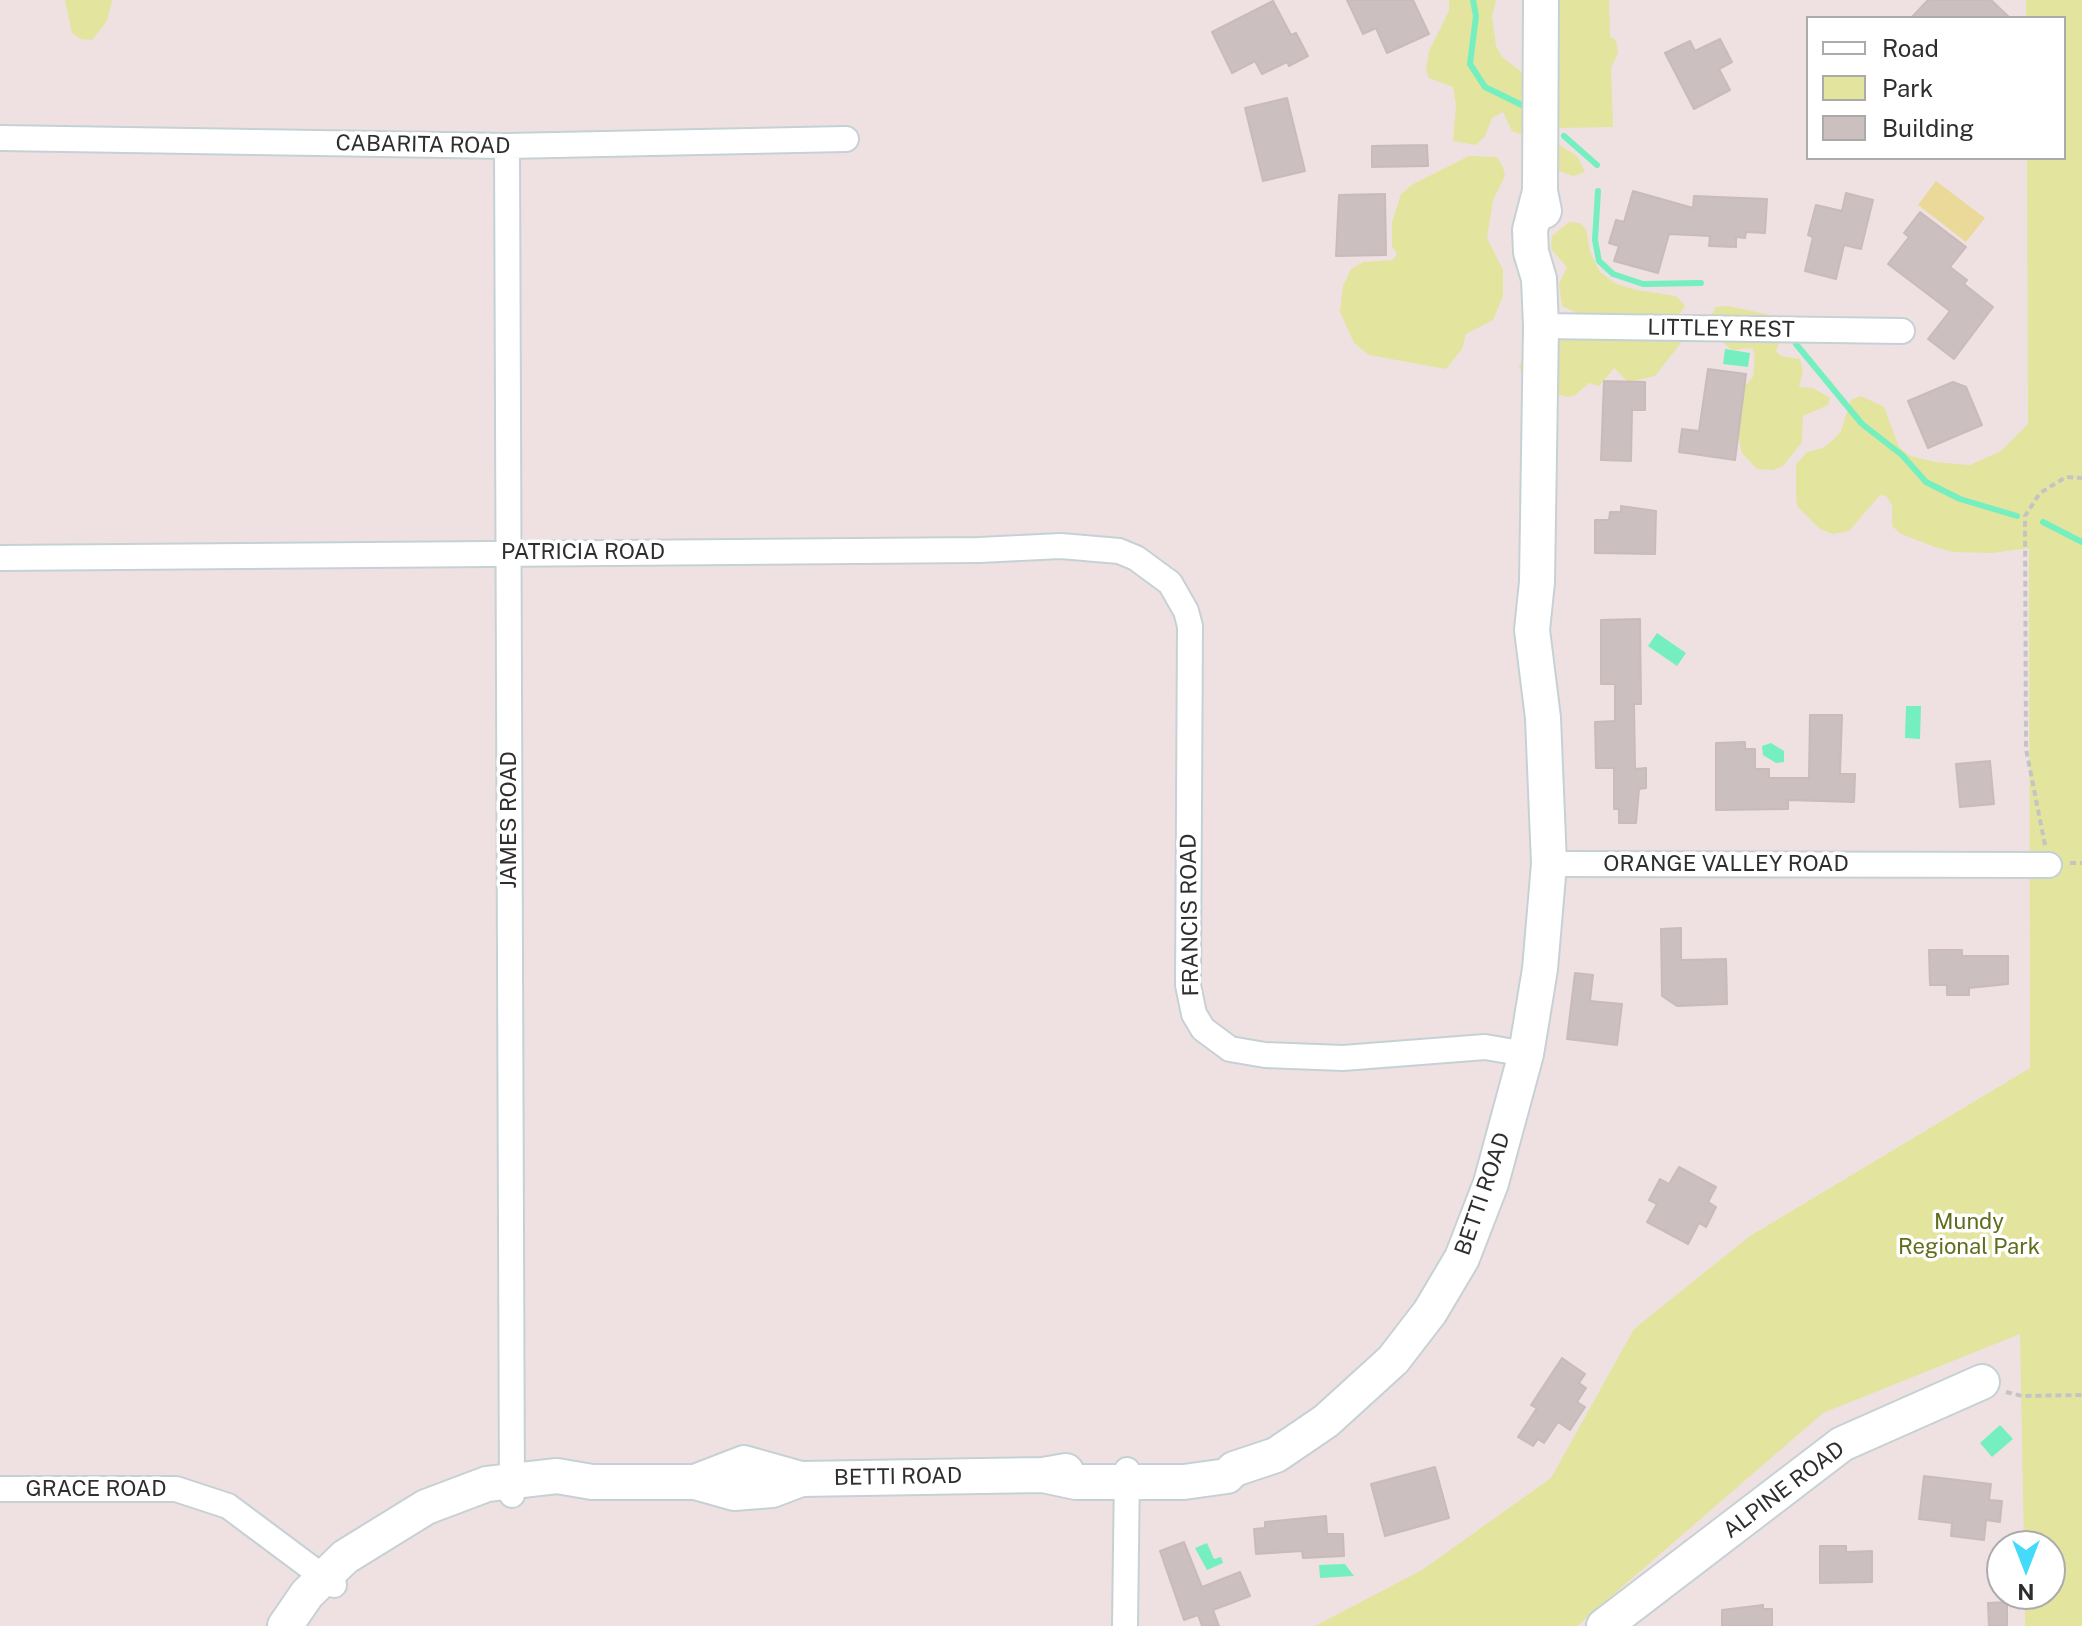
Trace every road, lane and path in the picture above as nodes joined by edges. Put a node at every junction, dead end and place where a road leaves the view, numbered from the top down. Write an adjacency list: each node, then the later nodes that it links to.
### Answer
1 (1541, 0): 5 (street)
2 (0, 138): 4 (street, CABARITA ROAD)
3 (846, 139): 4 (street, CABARITA ROAD)
4 (507, 146): 8 (street, JAMES ROAD)
5 (1540, 318): 6 (street, LITTLEY REST); 11 (street)
6 (1902, 331)
7 (2082, 478): 12 (path)
8 (507, 552): 9 (street, PATRICIA ROAD); 10 (street, PATRICIA ROAD); 17 (street, JAMES ROAD)
9 (0, 558)
10 (1160, 573): 13 (street, FRANCIS ROAD)
11 (1549, 864): 12 (street, ORANGE VALLEY ROAD); 13 (street, BETTI ROAD)
12 (2049, 865)
13 (1526, 1054): 16 (street, BETTI ROAD)
14 (1982, 1382): 15 (path); 22 (street, ALPINE ROAD)
15 (2081, 1396)
16 (1127, 1476): 17 (street, BETTI ROAD); 21 (street)
17 (512, 1487): 19 (street, BETTI ROAD)
18 (0, 1489): 19 (street, GRACE ROAD)
19 (317, 1597): 20 (street, BETTI ROAD)
20 (285, 1626)
21 (1125, 1626)
22 (1604, 1626)

